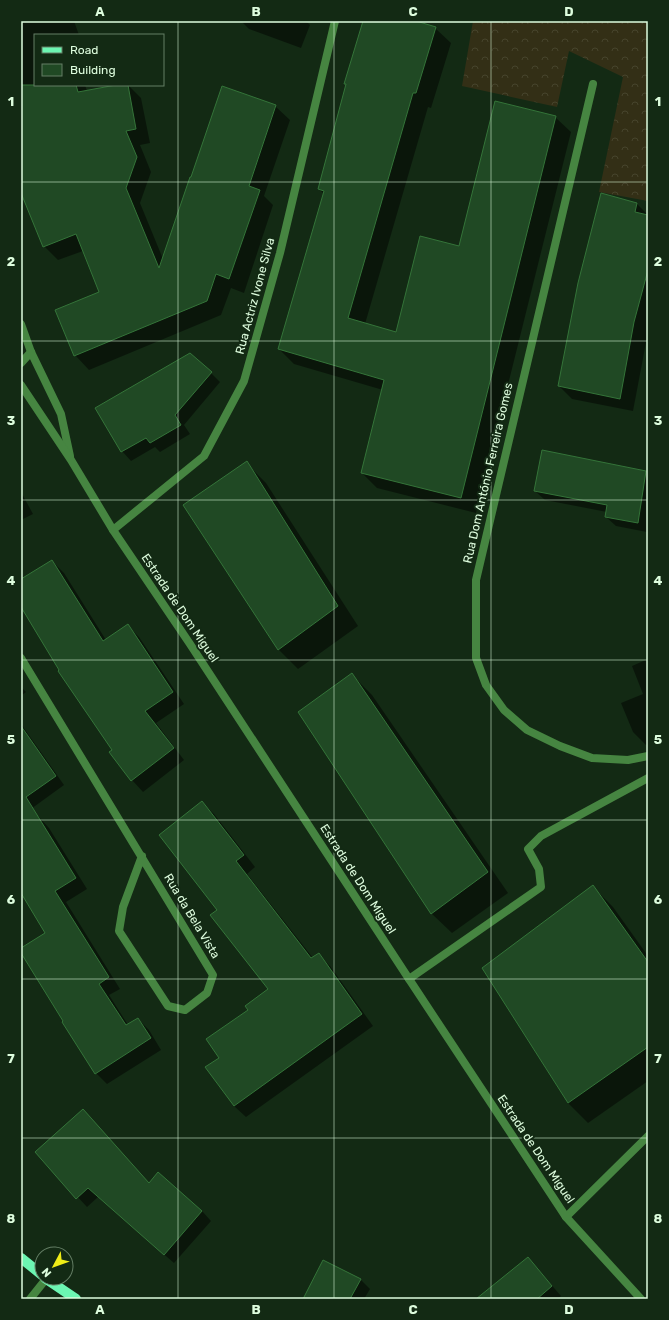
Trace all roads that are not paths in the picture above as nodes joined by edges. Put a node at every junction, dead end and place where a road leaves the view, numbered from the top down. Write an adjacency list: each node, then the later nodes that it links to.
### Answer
1 (335, 21): 8 (street, Rua Actriz Ivone Silva)
2 (593, 84): 10 (street, Rua Dom António Ferreira Gomes)
3 (21, 324): 4 (street, Estrada de Dom Miguel)
4 (31, 352): 5 (street); 7 (street, Estrada de Dom Miguel)
5 (21, 363)
6 (21, 385): 7 (street, Estrada de Dom Miguel)
7 (71, 460): 8 (street, Estrada de Dom Miguel)
8 (113, 530): 13 (street, Estrada de Dom Miguel)
9 (21, 658): 12 (street, Rua da Bela Vista)
10 (648, 756)
11 (648, 778): 13 (street)
12 (142, 856): 12 (street, Rua da Bela Vista)
13 (409, 979): 15 (street, Estrada de Dom Miguel)
14 (648, 1136): 15 (street)
15 (566, 1216): 22 (street, Estrada de Dom Miguel)
16 (21, 1258): 17 (main road)
17 (34, 1269)
18 (39, 1286): 20 (street)
19 (56, 1286): 21 (main road)
20 (30, 1299)
21 (76, 1299)
22 (641, 1299)

